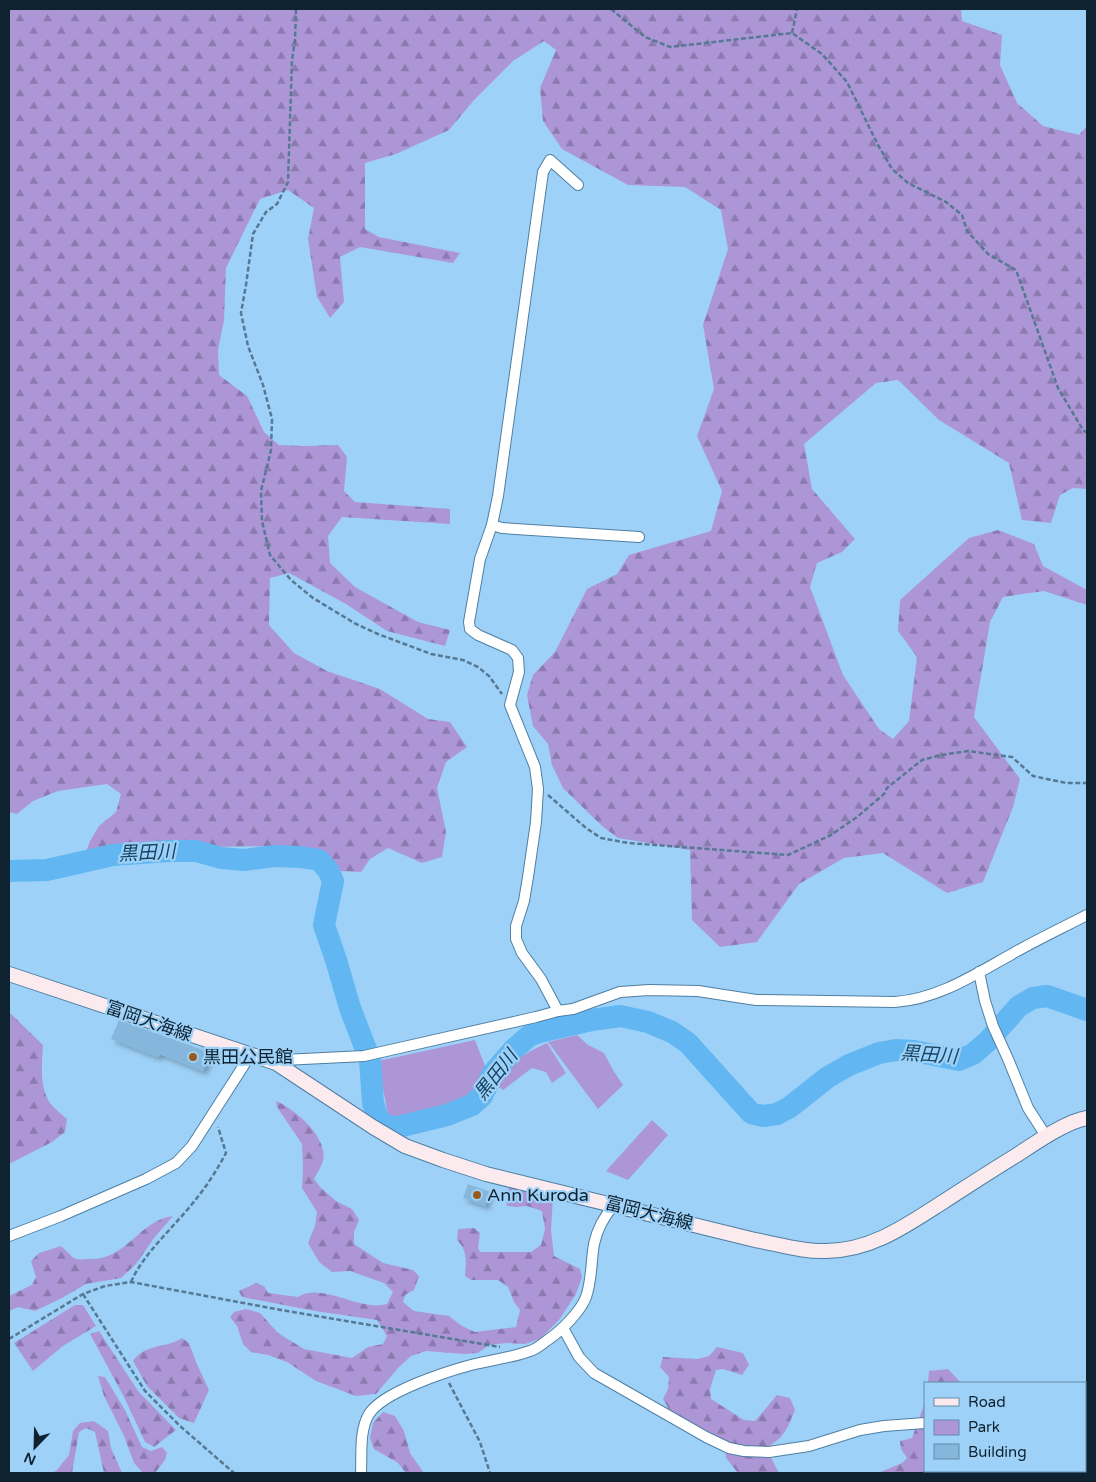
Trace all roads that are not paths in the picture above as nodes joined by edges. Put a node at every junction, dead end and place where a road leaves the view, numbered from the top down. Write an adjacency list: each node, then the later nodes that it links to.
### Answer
1 (578, 186): 2 (street)
2 (492, 525): 3 (street); 7 (street)
3 (639, 537)
4 (1087, 915): 5 (street)
5 (979, 972): 7 (street); 11 (street)
6 (9, 974): 8 (main road, 富岡大海線)
7 (558, 1011): 9 (street)
8 (248, 1054): 9 (main road, 富岡大海線); 13 (street)
9 (276, 1063): 12 (main road, 富岡大海線)
10 (1087, 1118): 11 (main road, 富岡大海線)
11 (1046, 1136): 12 (main road, 富岡大海線)
12 (615, 1204): 14 (street)
13 (9, 1236)
14 (562, 1328): 15 (street); 16 (street)
15 (924, 1423)
16 (361, 1473)

